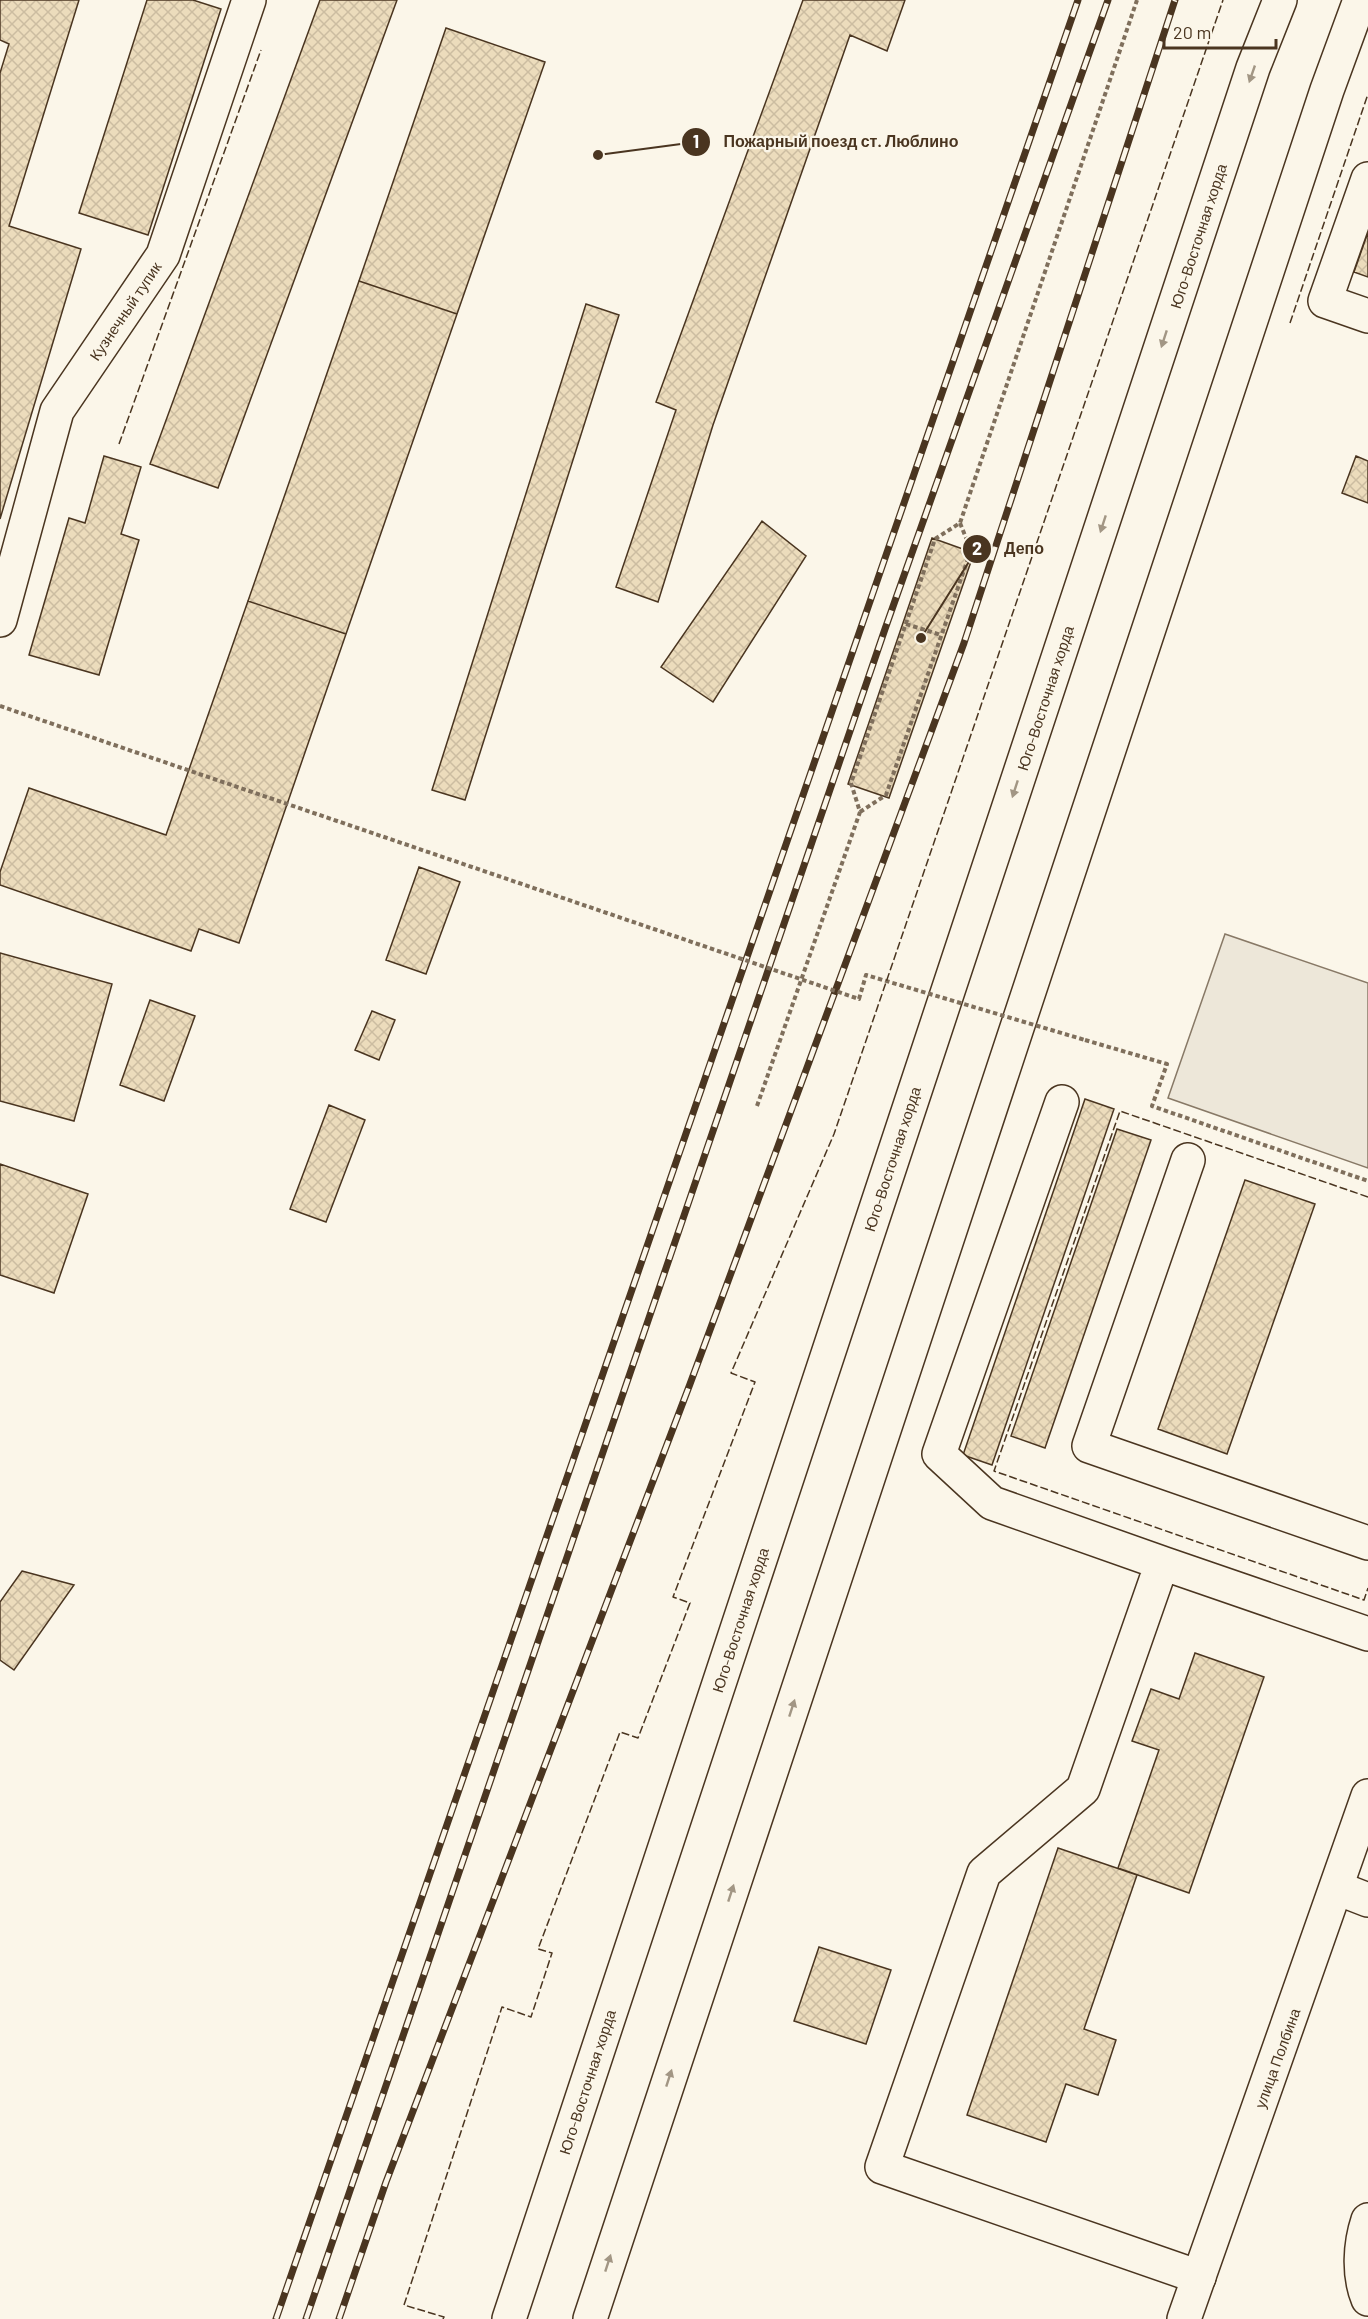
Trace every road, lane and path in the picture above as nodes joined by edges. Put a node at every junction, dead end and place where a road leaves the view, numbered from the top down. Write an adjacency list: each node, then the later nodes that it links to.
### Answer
1 (249, 0): 8 (main road, Кузнечный тупик)
2 (1137, 0): 7 (path)
3 (1280, 0): 27 (main road, Юго-Восточная хорда, one-way to 27)
4 (1360, 0): 28 (main road, one-way to 4)
5 (1368, 179): 6 (main road)
6 (1368, 316)
7 (960, 523): 9 (path); 10 (path)
8 (0, 620)
9 (906, 624): 10 (path); 12 (path)
10 (941, 635): 12 (path)
11 (0, 706): 13 (path, bridge)
12 (860, 812): 13 (path)
13 (800, 979): 15 (path); 17 (path, bridge)
14 (1062, 1102): 19 (main road)
15 (757, 1106)
16 (1188, 1160): 18 (main road)
17 (1368, 1181)
18 (1368, 1543)
19 (1162, 1563): 20 (main road); 25 (main road)
20 (1368, 1634)
21 (1368, 1796): 22 (main road, улица Полбина)
22 (1337, 1888): 23 (main road); 25 (main road, улица Полбина)
23 (1368, 1900)
24 (1368, 2220): 26 (main road)
25 (1199, 2277): 29 (main road, улица Полбина)
26 (1368, 2299)
27 (508, 2319)
28 (590, 2319)
29 (1184, 2319)

